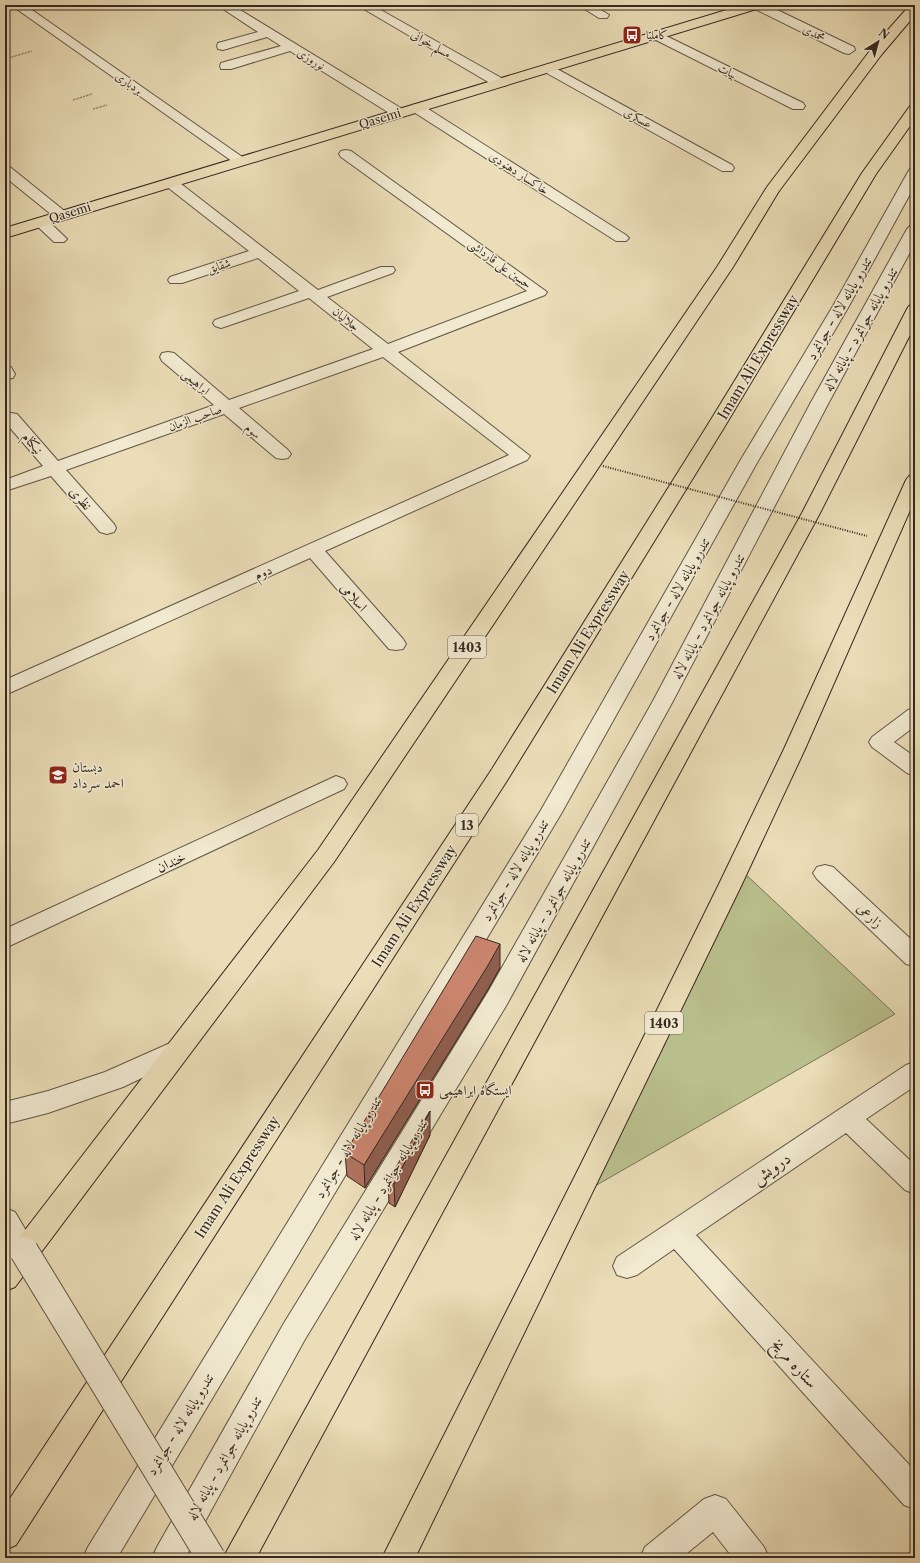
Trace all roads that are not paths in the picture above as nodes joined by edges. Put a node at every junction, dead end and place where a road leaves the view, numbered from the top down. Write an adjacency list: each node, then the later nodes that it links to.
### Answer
1 (17, 5): 21 (street, بردباری)
2 (223, 5): 8 (street, نوروزی)
3 (363, 5): 15 (street, مسلم خوانی)
4 (584, 5): 7 (street)
5 (757, 5): 9 (main road, Qasemi); 12 (street, محمدی)
6 (915, 7): 57 (main road, 1403)
7 (603, 15)
8 (269, 33): 10 (street); 11 (street, نوروزی)
9 (656, 35): 14 (main road, Qasemi); 16 (street, بیات)
10 (222, 46)
11 (291, 47): 13 (street); 19 (street, نوروزی)
12 (849, 50)
13 (226, 66)
14 (548, 68): 15 (main road, Qasemi); 22 (street, عسکری)
15 (500, 83): 17 (main road, Qasemi)
16 (798, 106)
17 (417, 108): 19 (main road, Qasemi); 30 (street, خاکسار دهنودی)
18 (915, 108): 68 (main road, Imam Ali Expressway / 13)
19 (399, 113): 21 (main road, Qasemi)
20 (346, 154): 38 (street, حسین علی قارداشی)
21 (241, 161): 25 (main road, Qasemi)
22 (727, 168)
23 (5, 170): 26 (street)
24 (915, 172): 69 (street, تندرو پایانه لاله - جوانمرد)
25 (171, 183): 26 (main road, Qasemi); 32 (street, جلالیان)
26 (62, 216): 27 (main road, Qasemi)
27 (41, 222): 29 (main road, Qasemi); 31 (street)
28 (915, 229): 70 (street, تندرو پایانه جوانمرد - پایانه لاله)
29 (5, 233)
30 (621, 238)
31 (59, 239)
32 (261, 252): 34 (street, شقایق); 35 (street, جلالیان)
33 (387, 270): 35 (street)
34 (176, 280)
35 (313, 294): 37 (street); 38 (street, جلالیان)
36 (915, 309): 72 (main road)
37 (221, 323)
38 (385, 350): 40 (street, صاحب الزمان); 43 (street, جلالیان)
39 (168, 357): 40 (street, ابراهیمی)
40 (224, 407): 42 (street, سوم); 44 (street, صاحب الزمان)
41 (11, 418): 44 (street, نیکنام)
42 (282, 454)
43 (521, 456): 48 (street, دوم)
44 (55, 468): 46 (street, صاحب الزمان); 47 (street, نظری)
45 (915, 480): 73 (main road, 1403)
46 (5, 486)
47 (107, 528)
48 (313, 550): 49 (street, اسلامی); 50 (street, دوم)
49 (396, 644)
50 (5, 688)
51 (915, 715): 52 (street)
52 (915, 768)
53 (336, 784): 55 (street, خندان)
54 (825, 873): 56 (street, زارعی)
55 (5, 939)
56 (915, 957)
57 (177, 1050): 59 (street); 64 (main road, 1403)
58 (915, 1072): 60 (street, درویش)
59 (5, 1113)
60 (847, 1117): 61 (street); 63 (street, درویش)
61 (915, 1182)
62 (5, 1220): 64 (street)
63 (676, 1232): 65 (street, درویش); 67 (street, ستاره مریخ)
64 (24, 1251): 66 (main road, 1403); 71 (street, bridge)
65 (627, 1266)
66 (5, 1278)
67 (915, 1494)
68 (5, 1534)
69 (99, 1558)
70 (168, 1558)
71 (211, 1558)
72 (238, 1558)
73 (398, 1558)
74 (656, 1558): 75 (street)
75 (753, 1558)

